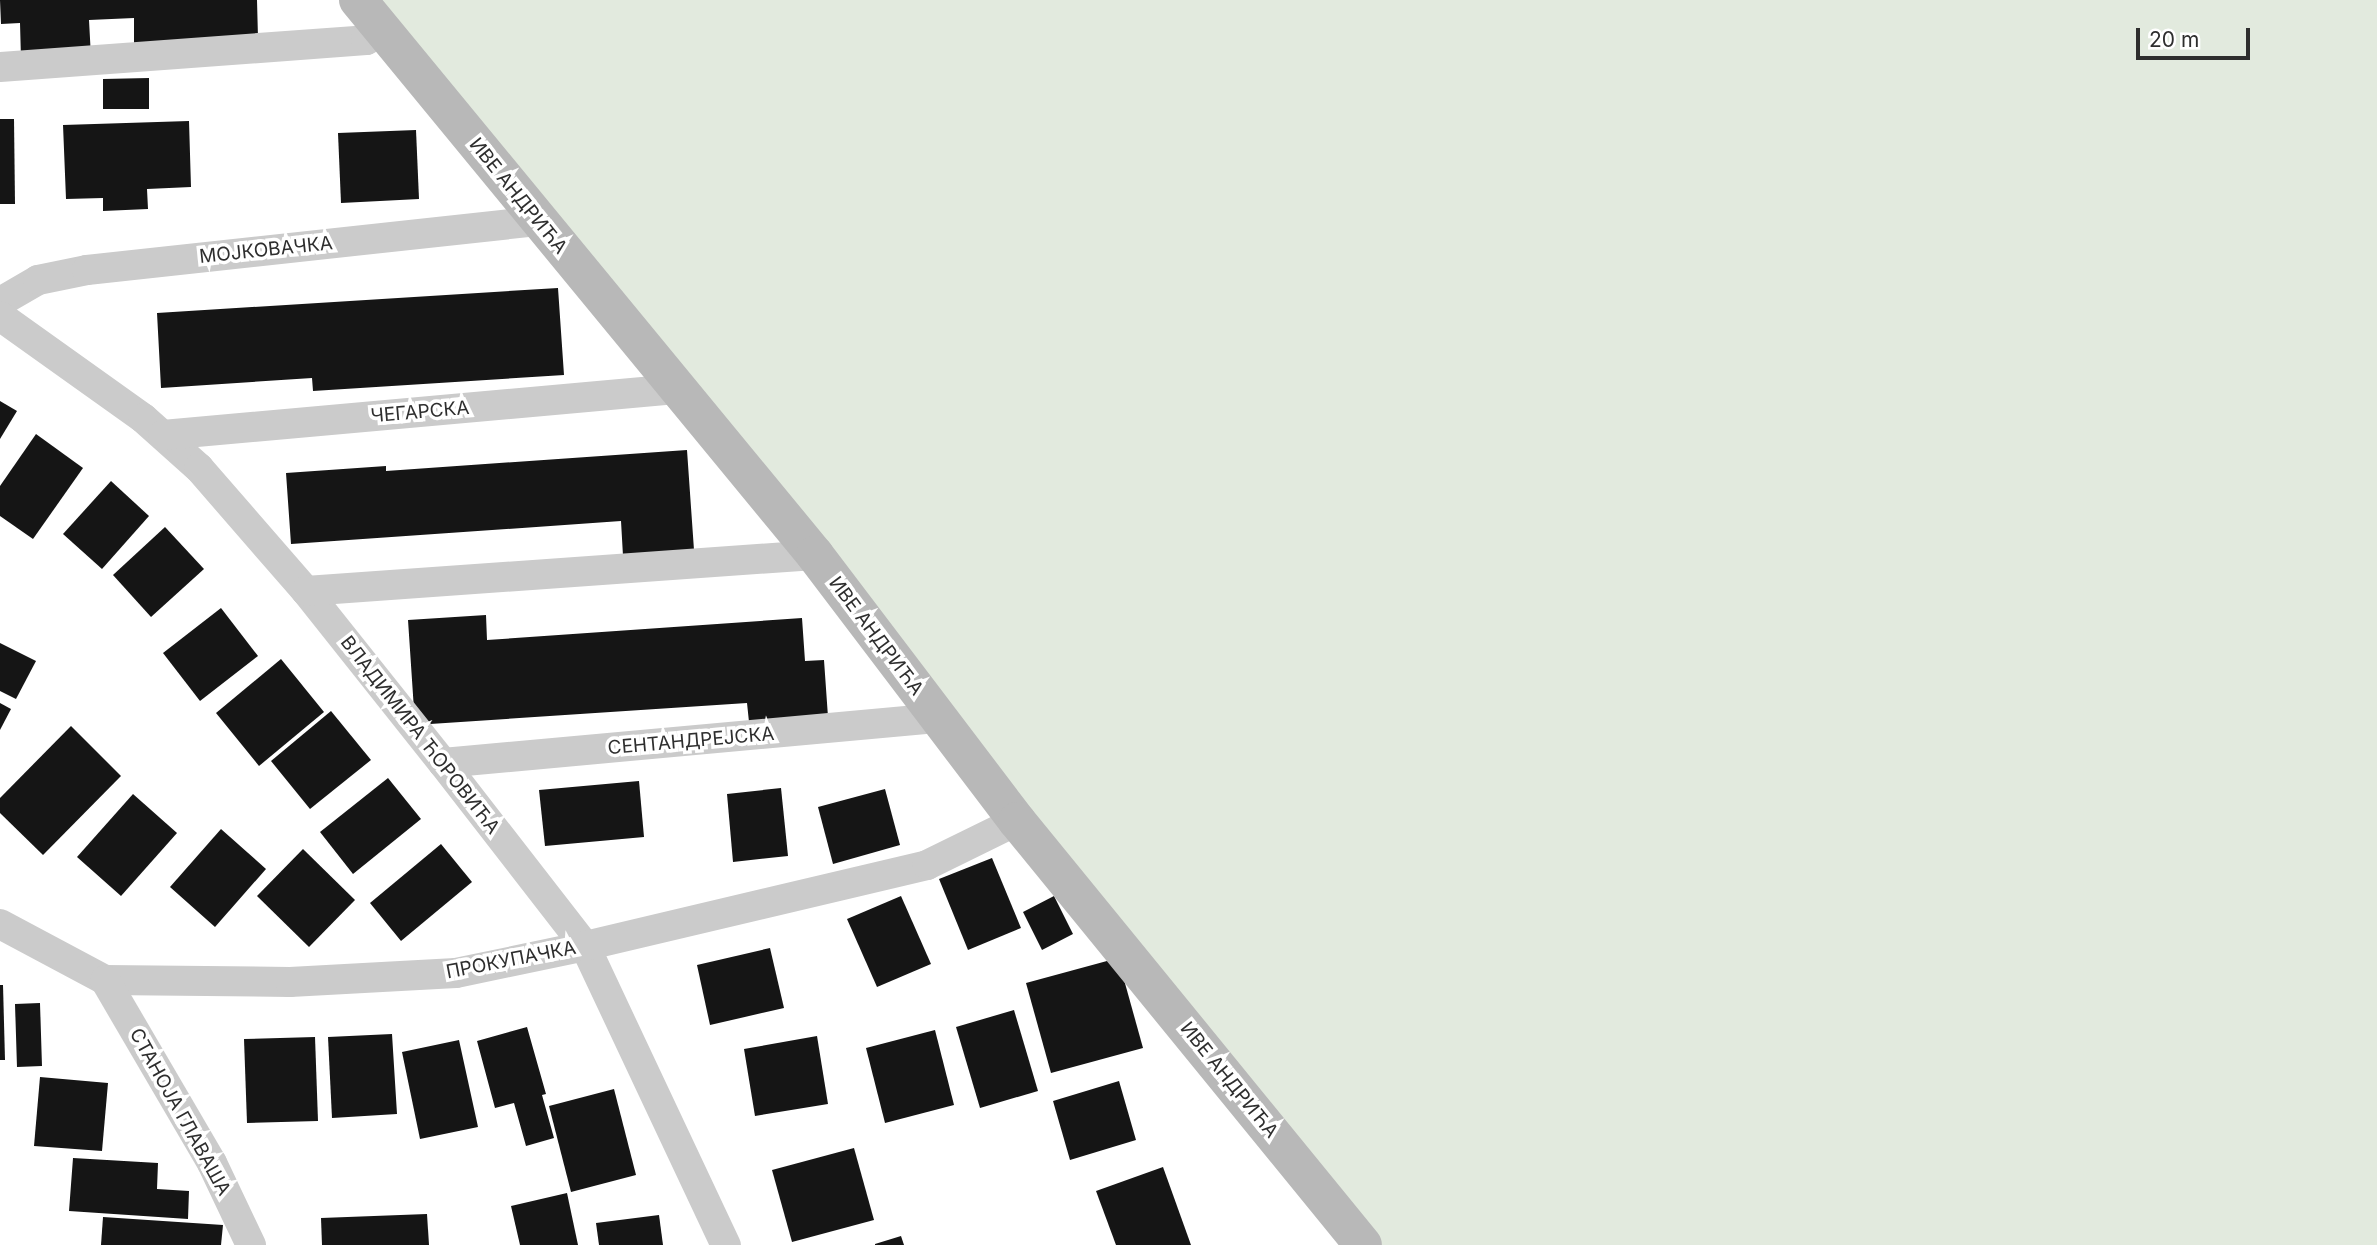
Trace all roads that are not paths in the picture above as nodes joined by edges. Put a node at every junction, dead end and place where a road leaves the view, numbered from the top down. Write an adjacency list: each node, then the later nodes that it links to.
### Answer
1 (358, 0): 2 (street, ИВЕ АНДРИЋА)
2 (384, 32): 3 (street); 4 (street, ИВЕ АНДРИЋА)
3 (0, 68)
4 (538, 221): 5 (street, МОЈКОВАЧКА); 7 (street, ИВЕ АНДРИЋА)
5 (0, 302)
6 (0, 316): 8 (street, ВЛАДИМИРА ЋОРОВИЋА)
7 (676, 389): 8 (street, ЧЕГАРСКА); 9 (street, ИВЕ АНДРИЋА)
8 (163, 435): 10 (street, ВЛАДИМИРА ЋОРОВИЋА)
9 (815, 555): 10 (street); 11 (street, ИВЕ АНДРИЋА)
10 (306, 591): 12 (street, ВЛАДИМИРА ЋОРОВИЋА)
11 (939, 718): 12 (street, СЕНТАНДРЕЈСКА); 13 (street, ИВЕ АНДРИЋА)
12 (443, 763): 15 (street, ВЛАДИМИРА ЋОРОВИЋА)
13 (1017, 821): 15 (street, ПРОКУПАЧКА); 19 (street, ИВЕ АНДРИЋА)
14 (0, 924): 16 (street, ПРОКУПАЧКА)
15 (585, 946): 16 (street, ПРОКУПАЧКА); 18 (street, ВЛАДИМИРА ЋОРОВИЋА)
16 (105, 980): 17 (street, СТАНОЈА ГЛАВАША)
17 (251, 1245)
18 (726, 1245)
19 (1363, 1245)

